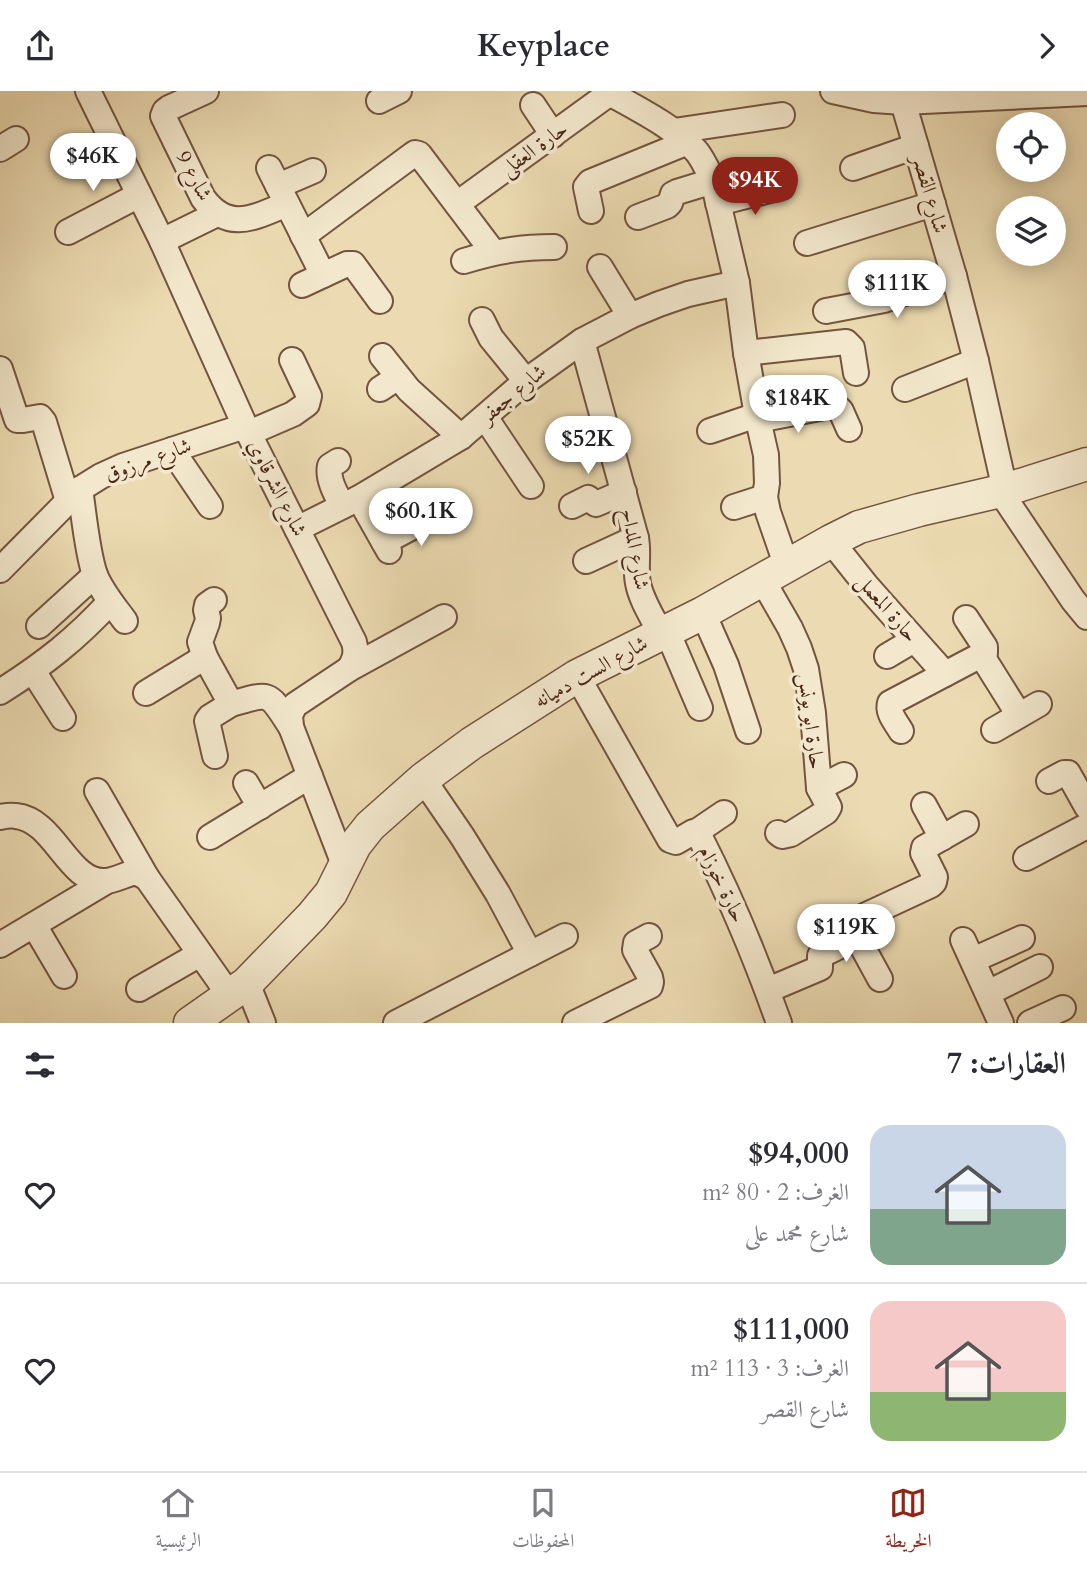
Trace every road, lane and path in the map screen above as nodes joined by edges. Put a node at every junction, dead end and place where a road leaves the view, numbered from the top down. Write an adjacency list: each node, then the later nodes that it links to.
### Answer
1 (88, 91): 17 (street, شارع الشرقاوي)
2 (206, 91): 21 (street, شارع 9)
3 (833, 91): 6 (street)
4 (608, 92): 9 (street, حارة العقلى); 10 (street)
5 (1087, 93): 6 (street)
6 (903, 102): 11 (street, شارع القصر)
7 (533, 106): 9 (street)
8 (782, 115): 10 (street)
9 (553, 135): 18 (street, حارة العقلى)
10 (681, 137): 16 (street, حارة ابو يونس); 20 (street)
11 (916, 146): 12 (street); 19 (street, شارع القصر)
12 (853, 168)
13 (313, 171): 14 (street, شارع 9)
14 (278, 186): 21 (street, شارع 9); 24 (street)
15 (782, 187): 16 (street)
16 (715, 192): 22 (street); 32 (street, حارة ابو يونس)
17 (139, 195): 23 (street); 25 (street, شارع الشرقاوي)
18 (457, 204): 24 (street); 28 (street)
19 (933, 204): 26 (street); 31 (street, شارع القصر)
20 (591, 211)
21 (217, 214): 25 (street)
22 (638, 217)
23 (68, 232)
24 (303, 236): 33 (street)
25 (162, 241): 48 (street, شارع الشرقاوي)
26 (807, 243)
27 (554, 247): 28 (street)
28 (493, 252): 29 (street)
29 (464, 261)
30 (600, 267): 35 (street)
31 (954, 276): 34 (street); 41 (street, شارع القصر)
32 (737, 283): 35 (street, شارع جعفر); 38 (street, حارة ابو يونس)
33 (380, 301)
34 (825, 310)
35 (630, 316): 37 (street, شارع جعفر)
36 (482, 320): 44 (street)
37 (582, 341): 44 (street, شارع جعفر); 57 (street, شارع المداح)
38 (746, 353): 43 (street); 47 (street, حارة ابو يونس)
39 (382, 356): 51 (street)
40 (292, 360): 48 (street, شارع مرزوق)
41 (976, 362): 45 (street); 56 (street, شارع القصر)
42 (0, 369): 58 (street)
43 (856, 373)
44 (526, 381): 46 (street, شارع جعفر)
45 (905, 389)
46 (485, 417): 51 (street, شارع جعفر); 55 (street)
47 (757, 417): 49 (street); 50 (street); 59 (street, حارة ابو يونس)
48 (247, 429): 52 (street, شارع مرزوق); 65 (street, شارع الشرقاوي)
49 (849, 429)
50 (710, 431)
51 (461, 437): 60 (street, شارع جعفر)
52 (172, 450): 58 (street, شارع مرزوق); 61 (street)
53 (338, 461): 60 (street)
54 (1087, 464): 56 (street, شارع الست دميانه)
55 (531, 486)
56 (1002, 490): 67 (street, شارع الست دميانه); 73 (street, شارع القصر)
57 (624, 492): 62 (street); 66 (street, شارع المداح)
58 (74, 495): 69 (street, شارع مرزوق); 71 (street)
59 (765, 497): 63 (street); 70 (street, حارة ابو يونس)
60 (351, 502): 64 (street); 65 (street, شارع جعفر)
61 (210, 506)
62 (572, 506)
63 (734, 507)
64 (437, 515)
65 (297, 529): 83 (street, شارع الشرقاوي)
66 (636, 538): 68 (street); 78 (street, شارع المداح)
67 (831, 541): 70 (street, شارع الست دميانه); 79 (street, حارة المعمل)
68 (586, 561)
69 (0, 570)
70 (775, 574): 74 (street, شارع الست دميانه); 102 (street, حارة ابو يونس)
71 (95, 576): 77 (street); 84 (street)
72 (214, 600): 82 (street)
73 (1082, 604)
74 (703, 613): 78 (street, شارع الست دميانه); 94 (street)
75 (444, 617): 83 (street)
76 (966, 618): 81 (street)
77 (39, 626)
78 (664, 633): 86 (street, شارع الست دميانه); 90 (street, شارع المداح)
79 (914, 640): 80 (street); 85 (street, حارة المعمل)
80 (887, 656)
81 (982, 656): 85 (street); 93 (street)
82 (205, 657): 88 (street); 89 (street)
83 (349, 669): 92 (street)
84 (33, 671): 87 (street); 91 (street)
85 (945, 674): 95 (street)
86 (577, 676): 99 (street, شارع الست دميانه); 111 (street, حارة خوزام)
87 (0, 692)
88 (146, 694)
89 (231, 704): 92 (street); 96 (street)
90 (700, 708)
91 (63, 718)
92 (291, 727): 98 (street)
93 (994, 730)
94 (748, 731)
95 (901, 731)
96 (215, 756)
97 (844, 775): 102 (street)
98 (310, 776): 105 (street); 116 (street)
99 (423, 779): 116 (street, شارع الست دميانه); 126 (street)
100 (1049, 781): 106 (street)
101 (246, 783): 105 (street)
102 (820, 788): 112 (street, حارة ابو يونس)
103 (97, 791): 117 (street)
104 (924, 806): 114 (street)
105 (260, 807): 113 (street)
106 (1087, 807)
107 (724, 813): 111 (street)
108 (0, 817): 118 (street)
109 (966, 824): 114 (street)
110 (1087, 826): 115 (street)
111 (696, 832): 132 (street, حارة خوزام)
112 (778, 833)
113 (210, 837)
114 (942, 838): 120 (street)
115 (1026, 858)
116 (345, 867): 131 (street, شارع الست دميانه)
117 (147, 878): 118 (street); 125 (street)
118 (107, 881): 119 (street)
119 (34, 925): 124 (street); 128 (street)
120 (851, 926): 129 (street); 132 (street)
121 (565, 936): 126 (street)
122 (649, 936): 138 (street)
123 (1022, 938): 133 (street)
124 (0, 945)
125 (200, 954): 130 (street); 131 (street)
126 (530, 954): 137 (street)
127 (1040, 967): 133 (street)
128 (64, 976)
129 (880, 979)
130 (139, 989)
131 (239, 989): 135 (street, شارع الست دميانه); 136 (street)
132 (768, 990): 139 (street, حارة خوزام)
133 (988, 993): 140 (street)
134 (1063, 1008): 141 (street)
135 (190, 1023)
136 (263, 1023)
137 (396, 1023)
138 (575, 1023)
139 (779, 1023)
140 (1001, 1023)
141 (1030, 1023)

